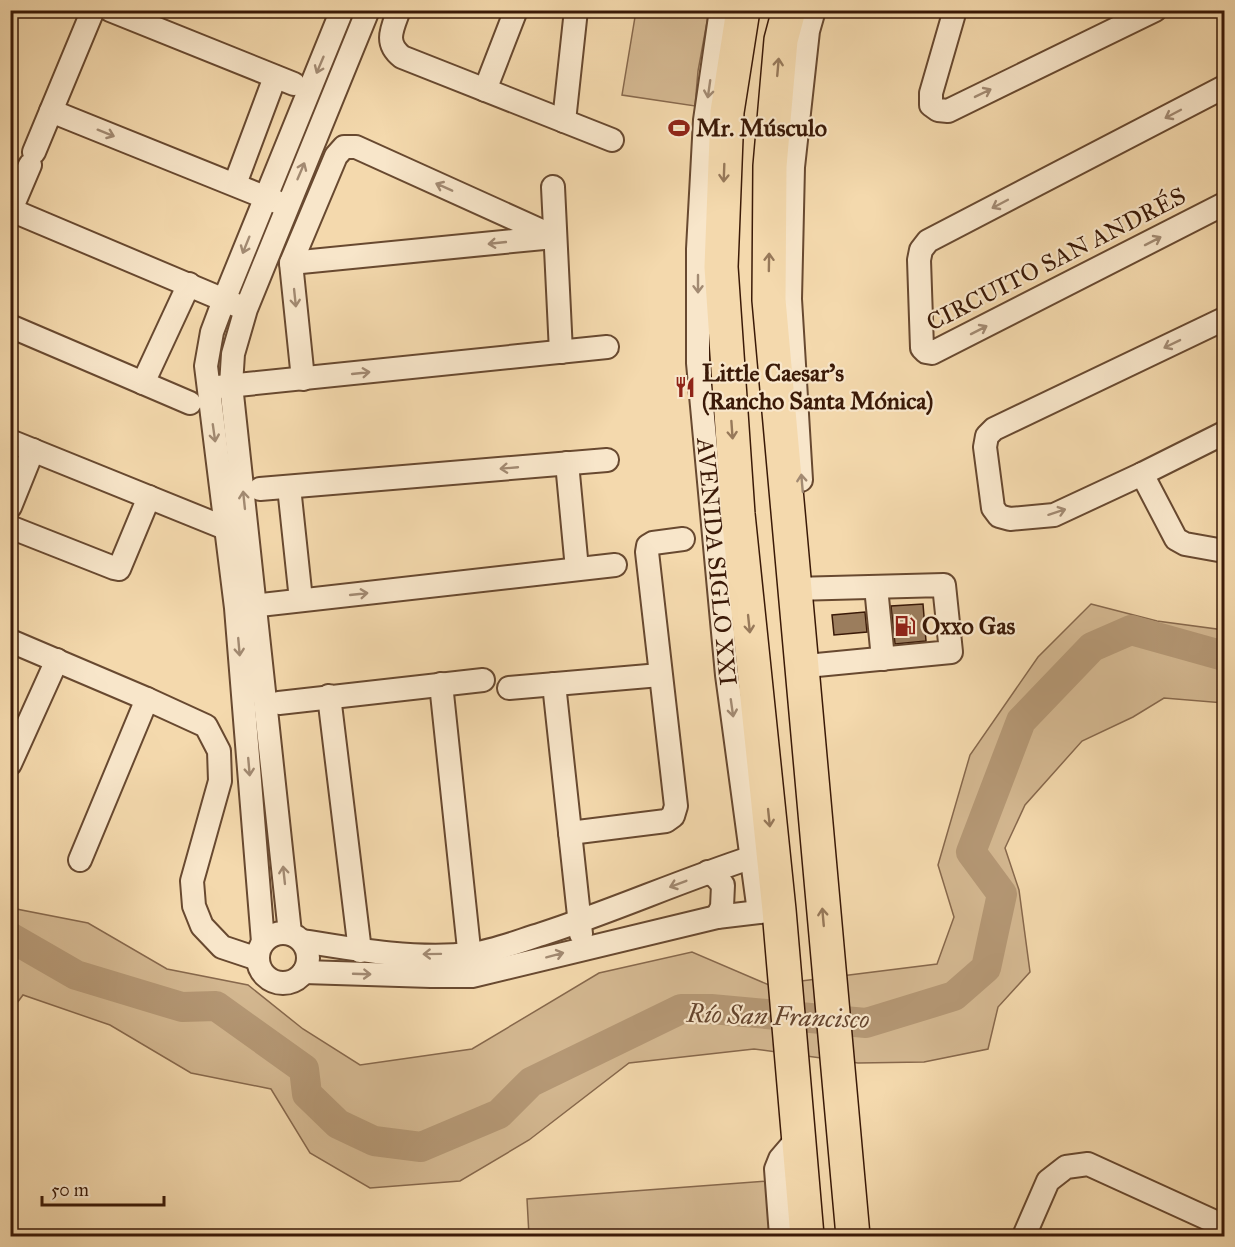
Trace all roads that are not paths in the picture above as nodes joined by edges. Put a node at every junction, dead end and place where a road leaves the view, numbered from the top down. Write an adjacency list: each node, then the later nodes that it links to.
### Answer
1 (93, 10): 16 (street)
2 (110, 10): 20 (street)
3 (342, 10): 22 (street, one-way to 22)
4 (368, 10): 24 (street, one-way to 4)
5 (516, 10): 15 (street)
6 (576, 10): 17 (street)
7 (721, 10): 50 (street, AVENIDA SIGLO XXI, one-way to 50)
8 (743, 10): 50 (highway, AVENIDA SIGLO XXI, one-way to 50)
9 (789, 10): 19 (highway, one-way to 9)
10 (814, 10): 19 (street)
11 (955, 10): 12 (street, one-way to 12)
12 (1155, 10)
13 (397, 11): 15 (street)
14 (1224, 87): 23 (street, CIRCUITO SAN ANDRÉS, one-way to 23)
15 (485, 90): 17 (street)
16 (51, 111): 20 (street, one-way to 20); 25 (street)
17 (564, 121): 18 (street)
18 (612, 140)
19 (782, 166): 58 (highway, one-way to 19)
20 (235, 184): 22 (street)
21 (554, 187): 26 (street)
22 (265, 197): 24 (street); 29 (street, one-way to 29)
23 (1224, 204)
24 (287, 206): 30 (street)
25 (11, 211): 28 (street)
26 (555, 237): 27 (street, one-way to 27); 27 (street, one-way to 27); 34 (street)
27 (291, 263): 35 (street, one-way to 35)
28 (189, 284): 29 (street); 36 (street)
29 (224, 300): 30 (street); 38 (street)
30 (246, 309): 37 (street)
31 (1224, 319): 45 (street, one-way to 45)
32 (10, 326): 36 (street)
33 (607, 347): 34 (street)
34 (561, 352): 35 (street, one-way to 34)
35 (303, 379): 37 (street)
36 (143, 383): 39 (street)
37 (231, 386): 38 (street); 52 (street, one-way to 37)
38 (208, 389): 52 (street, one-way to 52)
39 (190, 403)
40 (1224, 433): 45 (street)
41 (10, 441): 42 (street)
42 (33, 450): 48 (street); 49 (street)
43 (607, 459): 44 (street)
44 (567, 463): 46 (street, one-way to 46); 56 (street)
45 (1142, 474): 54 (street)
46 (289, 487): 47 (street); 59 (street)
47 (260, 489)
48 (149, 497): 51 (street); 52 (street)
49 (10, 507)
50 (726, 515): 76 (street, AVENIDA SIGLO XXI, one-way to 76); 79 (highway, AVENIDA SIGLO XXI, one-way to 79)
51 (10, 527)
52 (238, 534): 60 (street)
53 (683, 540): 65 (street)
54 (1224, 551)
55 (615, 565): 56 (street)
56 (577, 569): 59 (street, one-way to 56)
57 (876, 586): 58 (street); 62 (street); 62 (street)
58 (802, 589): 64 (street); 73 (highway)
59 (301, 600): 60 (street)
60 (246, 607): 72 (street); 84 (street, one-way to 84)
61 (13, 642): 63 (street)
62 (883, 658): 64 (street)
63 (57, 660): 71 (street); 74 (street)
64 (817, 665): 73 (street)
65 (660, 675): 68 (street); 75 (street)
66 (483, 680): 67 (street)
67 (441, 684): 70 (street); 86 (street)
68 (554, 684): 69 (street); 75 (street)
69 (510, 688)
70 (329, 696): 72 (street); 85 (street)
71 (147, 699): 77 (street); 84 (street)
72 (272, 704): 82 (street, one-way to 72)
73 (804, 706): 92 (highway, one-way to 73)
74 (10, 764)
75 (570, 833): 81 (street)
76 (753, 858): 78 (street); 79 (street, AVENIDA SIGLO XXI)
77 (80, 860)
78 (708, 872): 80 (street); 81 (street, one-way to 81)
79 (769, 911): 80 (street); 88 (highway, AVENIDA SIGLO XXI)
80 (717, 916): 83 (street)
81 (580, 922): 83 (street); 86 (street)
82 (296, 937): 84 (street); 85 (street); 87 (street)
83 (583, 948): 86 (street, one-way to 83)
84 (260, 951): 87 (street)
85 (360, 951): 86 (street, one-way to 85)
86 (471, 965): 87 (street, one-way to 86)
87 (304, 972)
88 (798, 1138): 90 (street); 91 (highway, AVENIDA SIGLO XXI)
89 (1224, 1226): 93 (street)
90 (781, 1236)
91 (807, 1236)
92 (853, 1236)
93 (1024, 1236)

